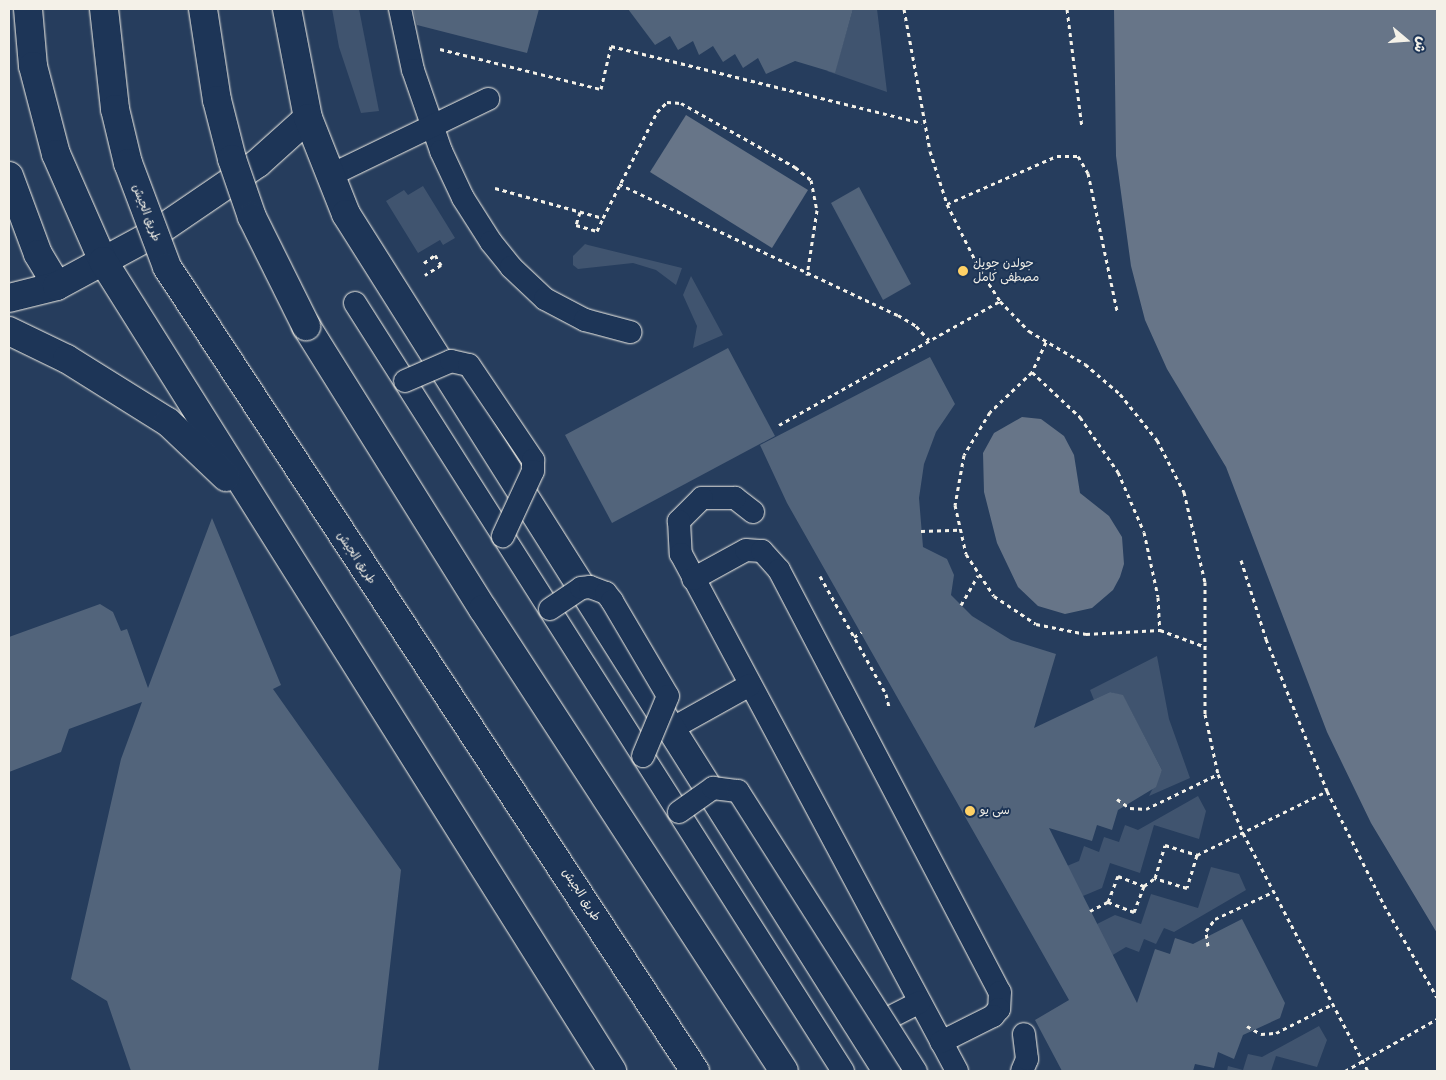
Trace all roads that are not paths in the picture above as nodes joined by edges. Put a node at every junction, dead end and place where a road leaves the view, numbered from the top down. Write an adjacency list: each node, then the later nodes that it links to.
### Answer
1 (28, 9): 11 (main road)
2 (104, 9): 32 (main road, طريق الجيش, bridge)
3 (203, 9): 33 (main road, bridge)
4 (287, 9): 7 (main road)
5 (400, 9): 8 (lane)
6 (488, 99): 8 (lane)
7 (308, 118): 10 (main road); 11 (main road)
8 (431, 125): 10 (lane); 16 (lane)
9 (9, 176): 12 (main road)
10 (328, 176): 24 (main road)
11 (103, 261): 12 (main road); 18 (main road)
12 (57, 286): 13 (main road)
13 (9, 298)
14 (355, 303): 17 (lane)
15 (9, 331): 18 (main road)
16 (630, 332)
17 (405, 381): 20 (lane); 20 (lane, bridge)
18 (254, 504): 31 (main road)
19 (753, 512): 21 (lane)
20 (503, 536): 22 (lane)
21 (693, 579): 23 (lane); 30 (lane)
22 (550, 609): 25 (lane); 25 (lane, bridge)
23 (750, 685): 24 (lane); 27 (lane)
24 (671, 729): 28 (main road)
25 (643, 756): 26 (lane)
26 (679, 812): 34 (lane); 36 (lane, bridge)
27 (920, 1002): 28 (lane); 30 (lane)
28 (863, 1032): 35 (main road)
29 (1024, 1034): 38 (lane)
30 (941, 1042): 37 (lane)
31 (612, 1071)
32 (695, 1071)
33 (784, 1071)
34 (842, 1071)
35 (887, 1071)
36 (916, 1071)
37 (957, 1071)
38 (1022, 1071)

